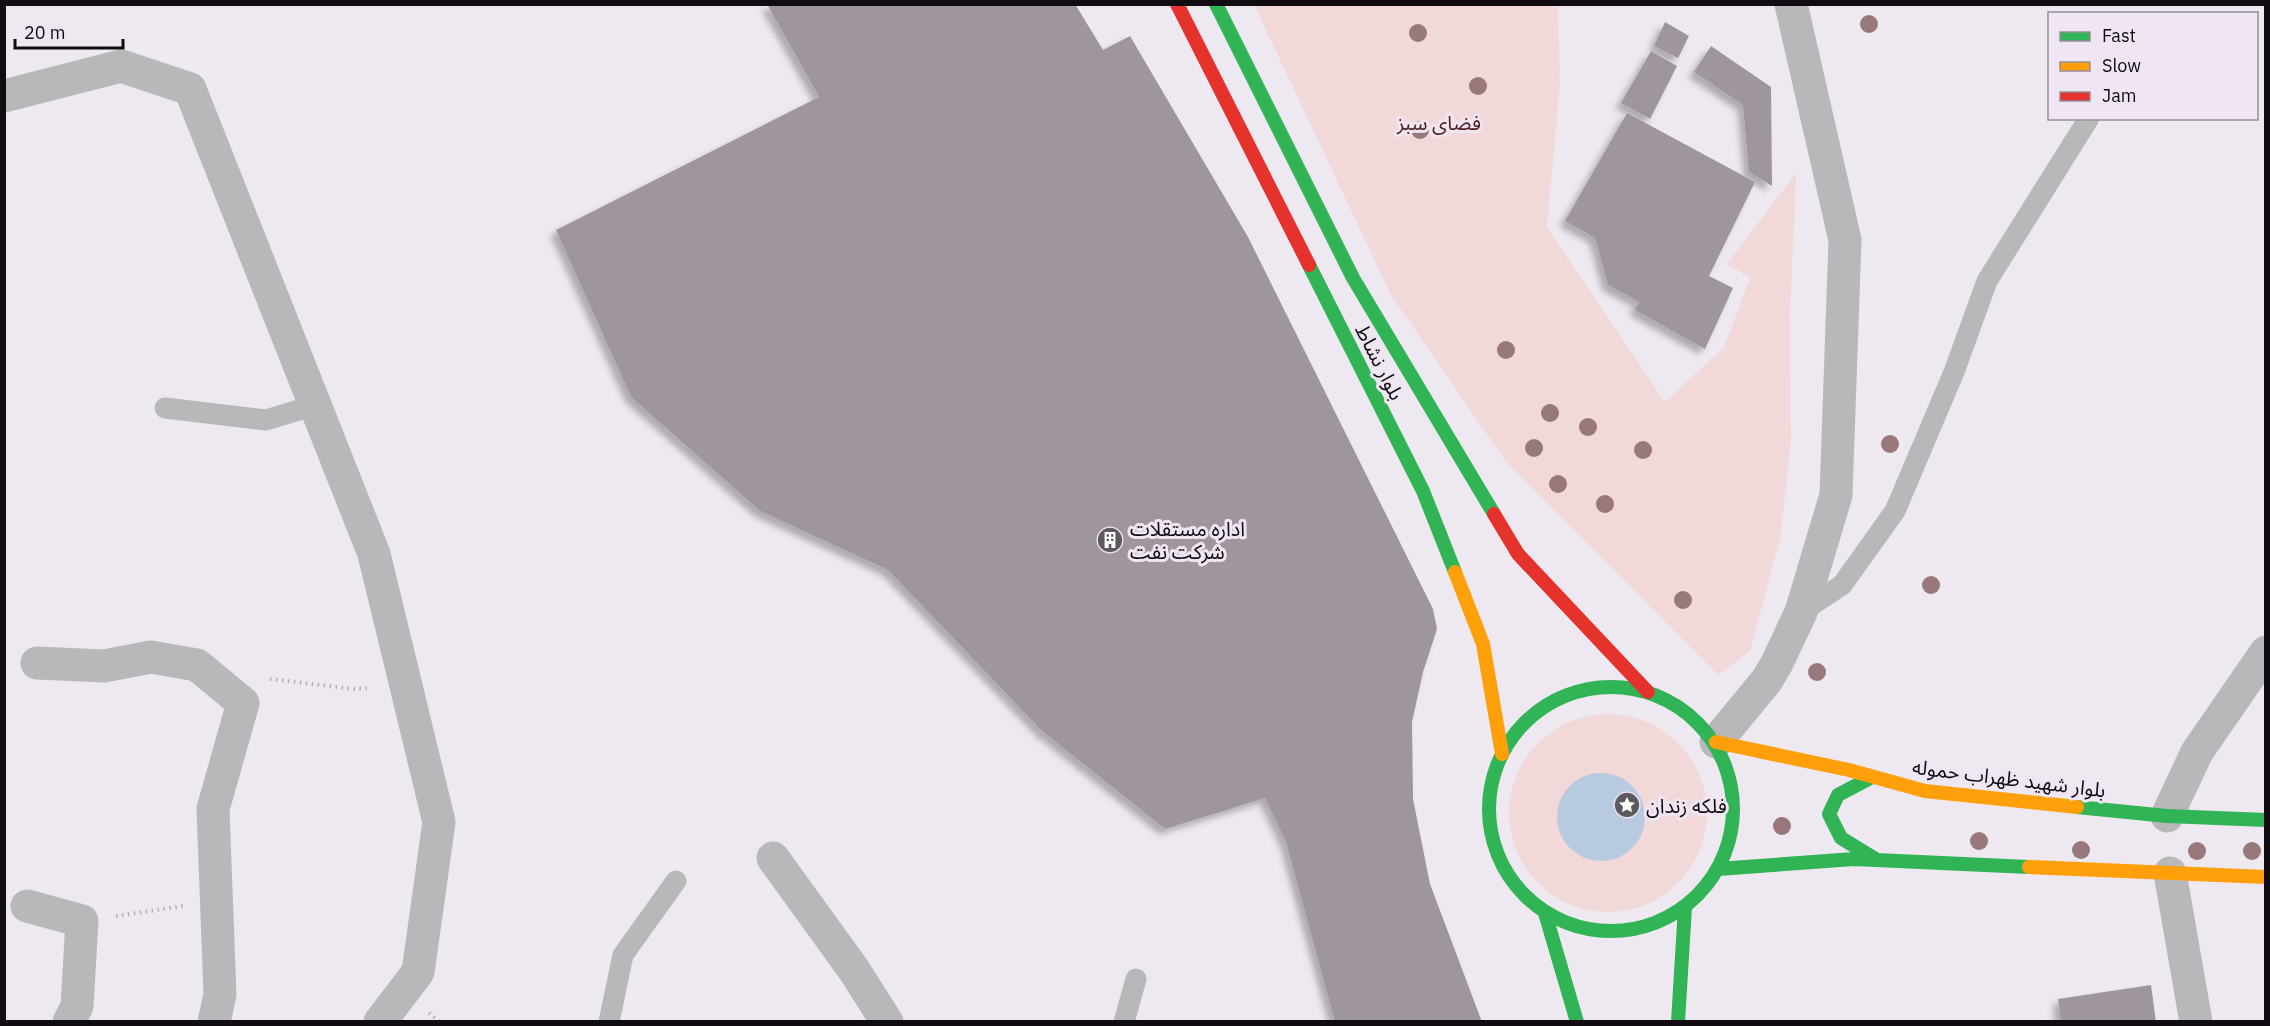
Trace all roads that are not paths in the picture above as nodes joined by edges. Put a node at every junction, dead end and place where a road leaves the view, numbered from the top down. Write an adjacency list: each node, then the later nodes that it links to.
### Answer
1 (1178, 4): 13 (main road, بلوار نشاط)
2 (1216, 4): 11 (main road, بلوار نشاط)
3 (1791, 4): 8 (street)
4 (4, 96): 6 (street)
5 (2087, 120): 8 (lane)
6 (315, 405): 7 (lane); 29 (street)
7 (165, 408)
8 (1801, 612): 12 (street)
9 (2265, 652): 15 (street)
10 (37, 663): 28 (street)
11 (1648, 692): 12 (main road); 13 (main road)
12 (1716, 742): 14 (main road, بلوار شهید ظهراب حموله); 19 (main road)
13 (1502, 754): 25 (main road)
14 (1872, 777): 15 (main road, بلوار شهید ظهراب حموله); 18 (main road)
15 (2168, 816): 16 (main road, بلوار شهید ظهراب حموله)
16 (2265, 820)
17 (773, 858): 31 (street)
18 (1877, 860): 19 (main road); 20 (main road)
19 (1718, 869): 24 (main road)
20 (2170, 873): 21 (main road); 35 (street)
21 (2265, 877)
22 (676, 881): 30 (lane)
23 (27, 906): 27 (street)
24 (1685, 907): 25 (main road); 34 (main road)
25 (1545, 912): 33 (main road)
26 (1136, 979): 32 (lane)
27 (69, 1022)
28 (214, 1022)
29 (380, 1022)
30 (609, 1022)
31 (887, 1022)
32 (1124, 1022)
33 (1577, 1022)
34 (1678, 1022)
35 (2196, 1022)

